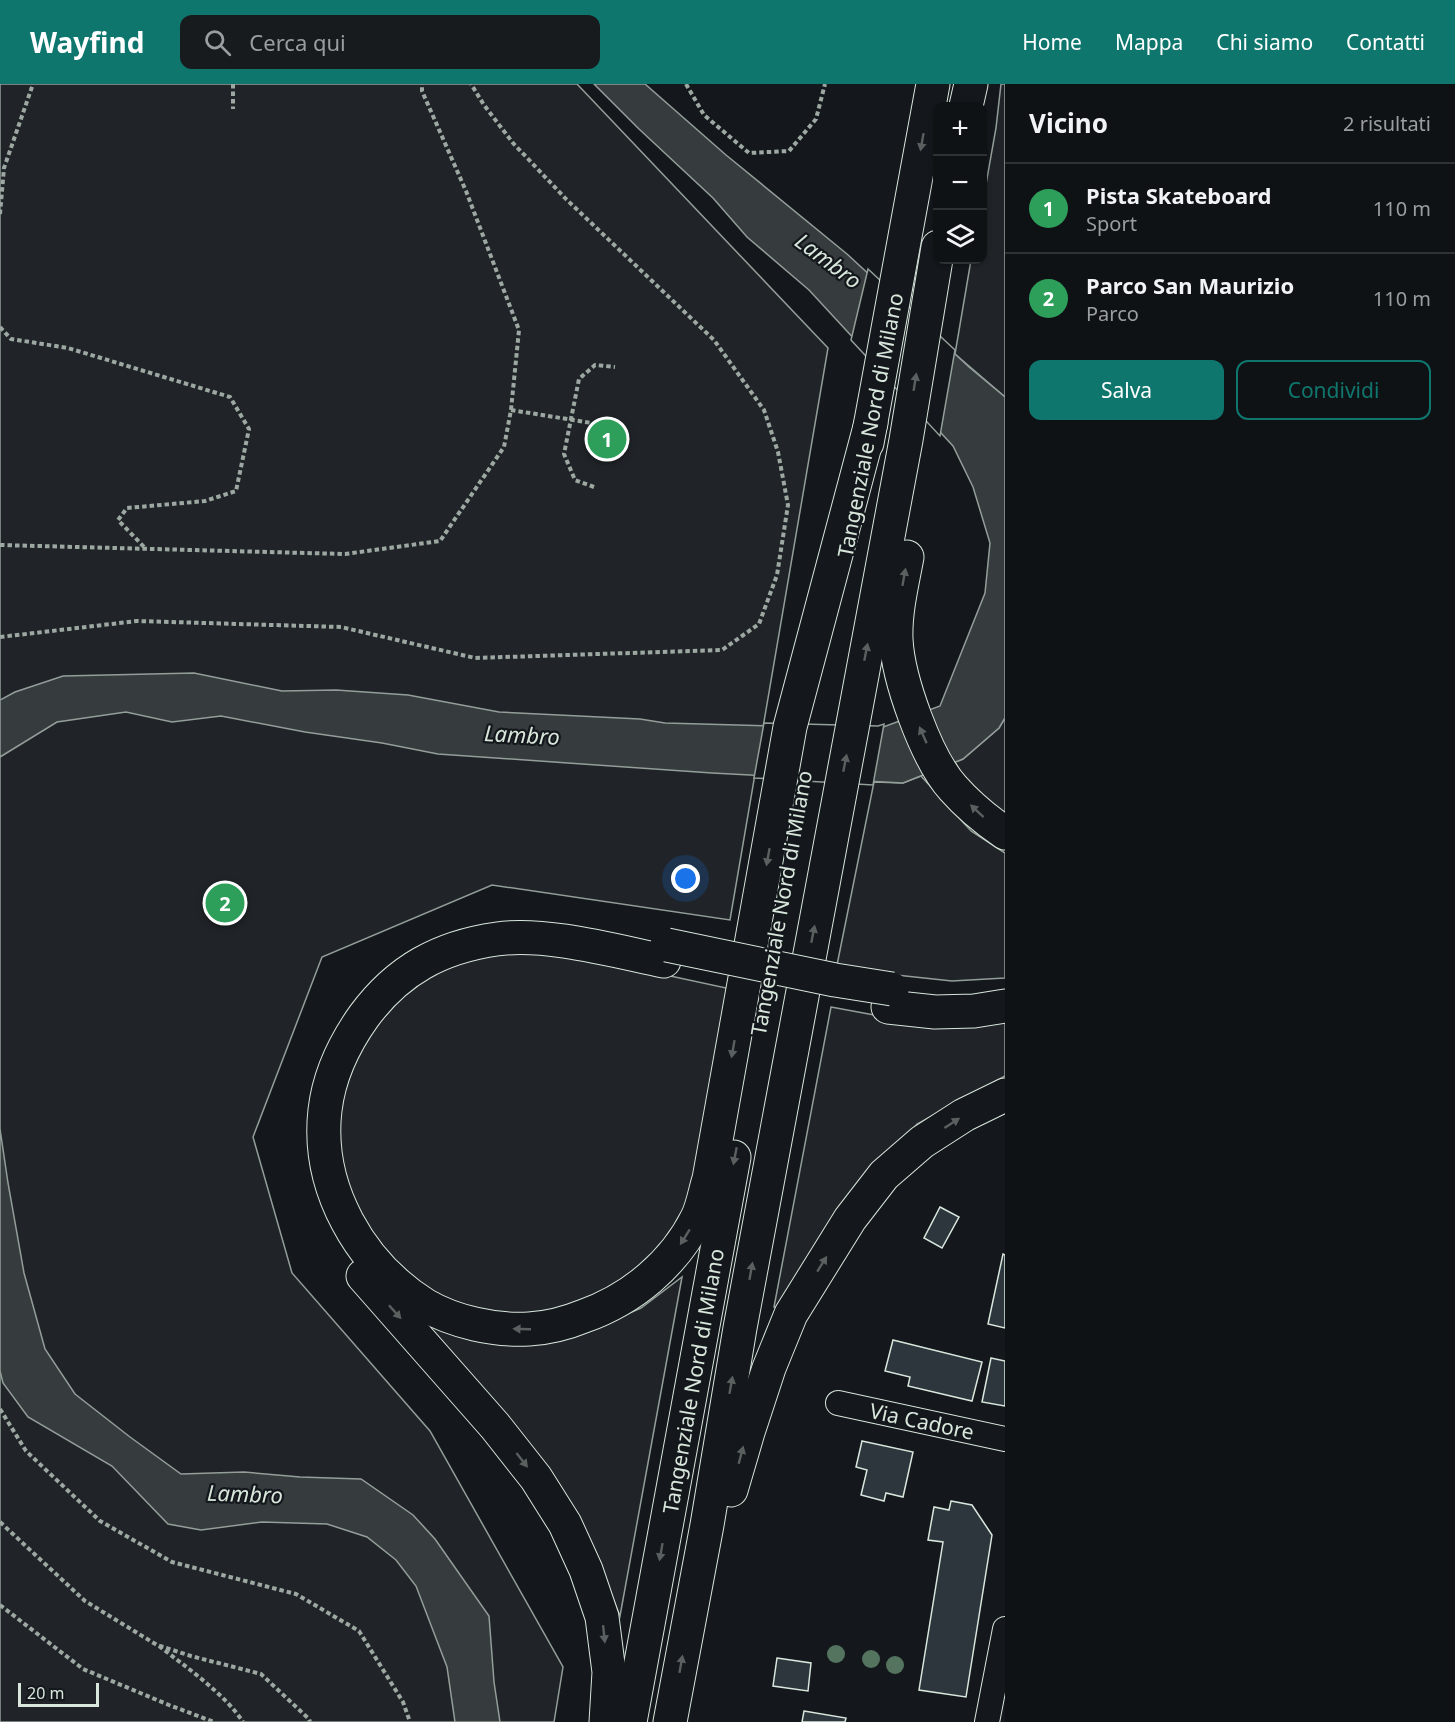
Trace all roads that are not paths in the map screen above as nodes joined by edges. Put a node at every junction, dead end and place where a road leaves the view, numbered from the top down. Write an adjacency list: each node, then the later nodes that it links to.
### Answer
1 (933, 84): 4 (highway, Tangenziale Nord di Milano, one-way to 4)
2 (944, 264): 3 (highway, Tangenziale Nord di Milano, one-way to 2)
3 (916, 443): 5 (highway, one-way to 3); 13 (highway, Tangenziale Nord di Milano, one-way to 3)
4 (788, 805): 6 (highway, one-way to 6); 16 (highway, Tangenziale Nord di Milano, one-way to 16)
5 (1005, 833)
6 (666, 953): 8 (highway); 15 (highway, one-way to 15)
7 (1005, 990): 8 (highway)
8 (890, 998): 9 (highway)
9 (1005, 1006)
10 (1005, 1095): 13 (highway, one-way to 10)
11 (838, 1403): 12 (street, Via Cadore)
12 (1005, 1439)
13 (707, 1525): 17 (highway, Tangenziale Nord di Milano, one-way to 13)
14 (1005, 1629): 18 (street)
15 (606, 1722)
16 (630, 1722)
17 (670, 1722)
18 (987, 1722)

